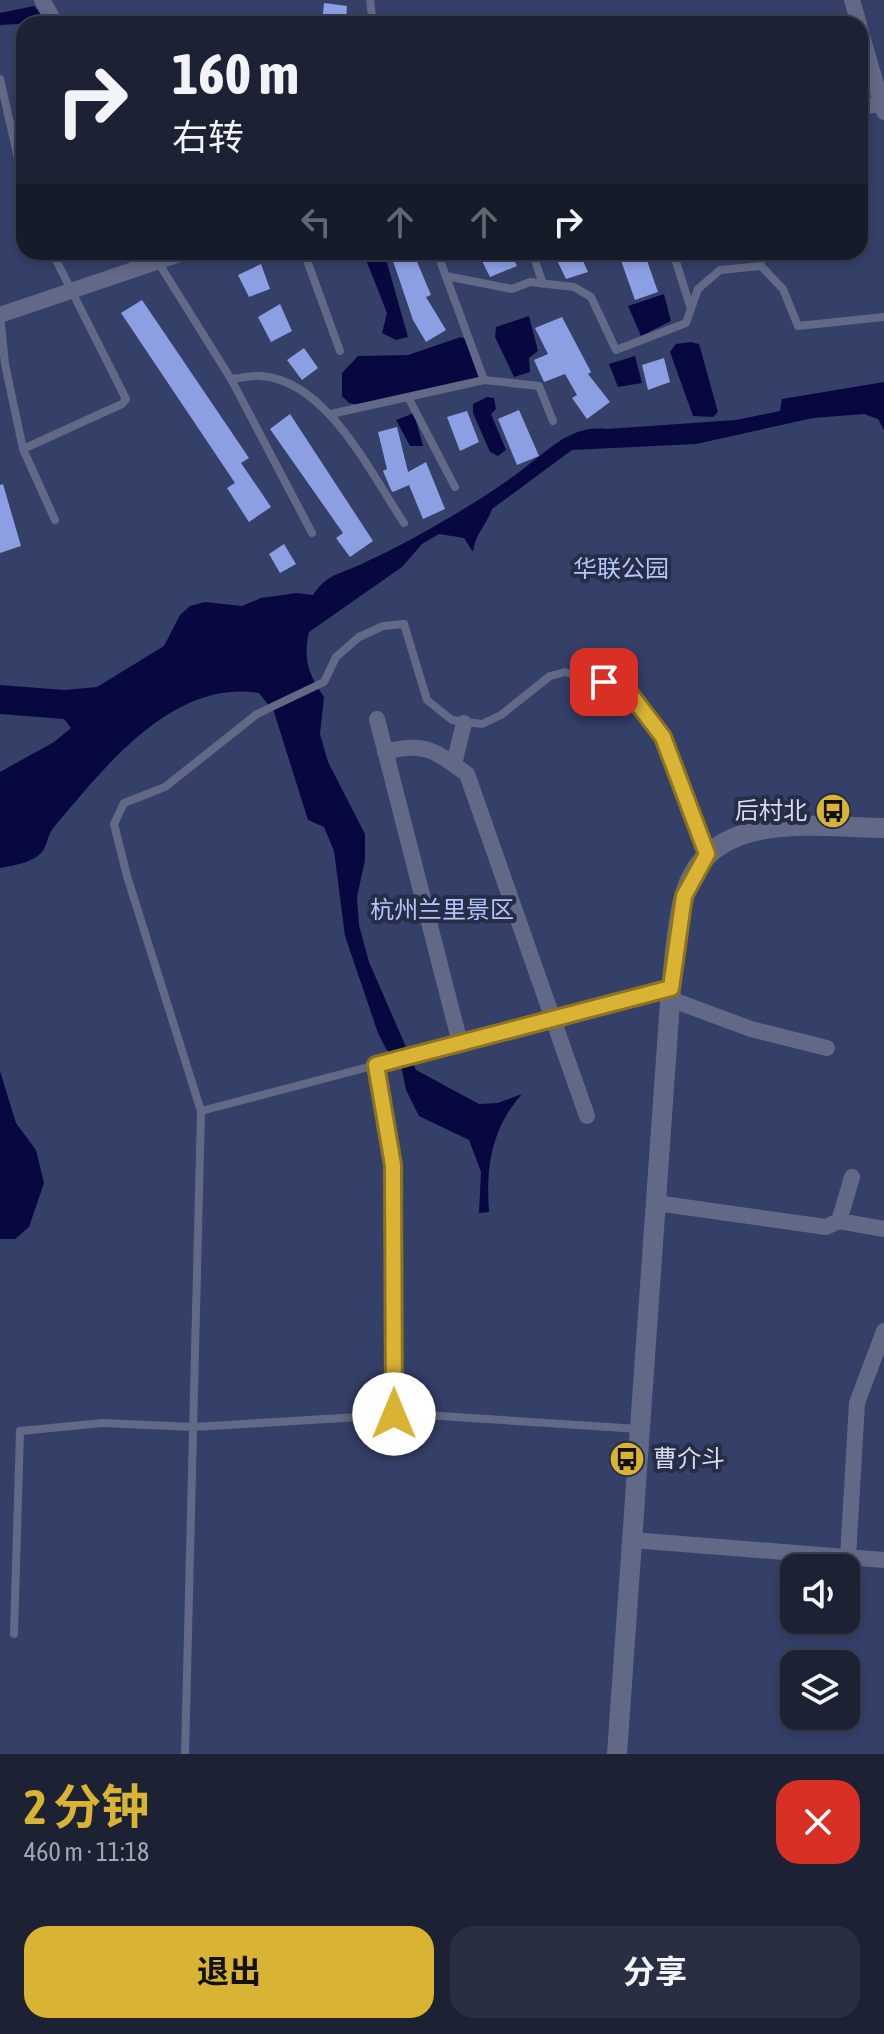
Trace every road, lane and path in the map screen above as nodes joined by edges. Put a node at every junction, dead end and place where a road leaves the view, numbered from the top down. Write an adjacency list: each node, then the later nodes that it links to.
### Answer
1 (868, 57): 3 (street)
2 (0, 79): 4 (lane)
3 (883, 108)
4 (16, 150)
5 (56, 260): 16 (lane)
6 (161, 260): 12 (street)
7 (307, 260): 20 (lane)
8 (440, 260): 14 (lane)
9 (535, 260): 15 (lane)
10 (676, 260): 17 (lane)
11 (760, 260): 13 (lane)
12 (158, 261): 16 (street); 21 (lane)
13 (761, 266): 17 (lane); 19 (lane)
14 (446, 276): 15 (lane); 22 (lane)
15 (543, 284): 17 (lane)
16 (71, 292): 18 (street); 26 (lane)
17 (690, 306)
18 (0, 315): 26 (lane)
19 (884, 317)
20 (340, 351)
21 (231, 379): 24 (lane); 30 (lane)
22 (484, 380): 23 (lane); 25 (lane)
23 (408, 397): 24 (lane); 27 (lane)
24 (331, 414): 29 (lane)
25 (553, 421)
26 (23, 449): 28 (lane)
27 (455, 487)
28 (55, 520)
29 (404, 523)
30 (312, 533)
31 (377, 719): 33 (street)
32 (464, 723): 34 (street); 36 (lane); 42 (lane)
33 (385, 752): 34 (street); 39 (street)
34 (454, 764): 38 (street)
35 (884, 828): 36 (street)
36 (707, 854): 37 (street)
37 (670, 994): 38 (lane); 40 (street); 45 (street)
38 (551, 1019): 39 (lane); 43 (street)
39 (460, 1043): 41 (lane)
40 (827, 1048)
41 (376, 1065): 42 (lane); 49 (street)
42 (201, 1111): 50 (lane)
43 (587, 1116)
44 (852, 1177): 46 (street)
45 (656, 1203): 46 (street); 51 (street)
46 (839, 1221): 47 (street)
47 (884, 1229)
48 (884, 1331): 54 (street)
49 (394, 1414): 50 (lane); 51 (lane)
50 (194, 1427): 57 (lane); 58 (lane)
51 (640, 1429): 52 (street)
52 (632, 1540): 53 (street); 59 (street)
53 (800, 1554)
54 (848, 1554)
55 (860, 1559): 56 (street)
56 (884, 1560)
57 (14, 1634)
58 (185, 1754)
59 (617, 1754)

